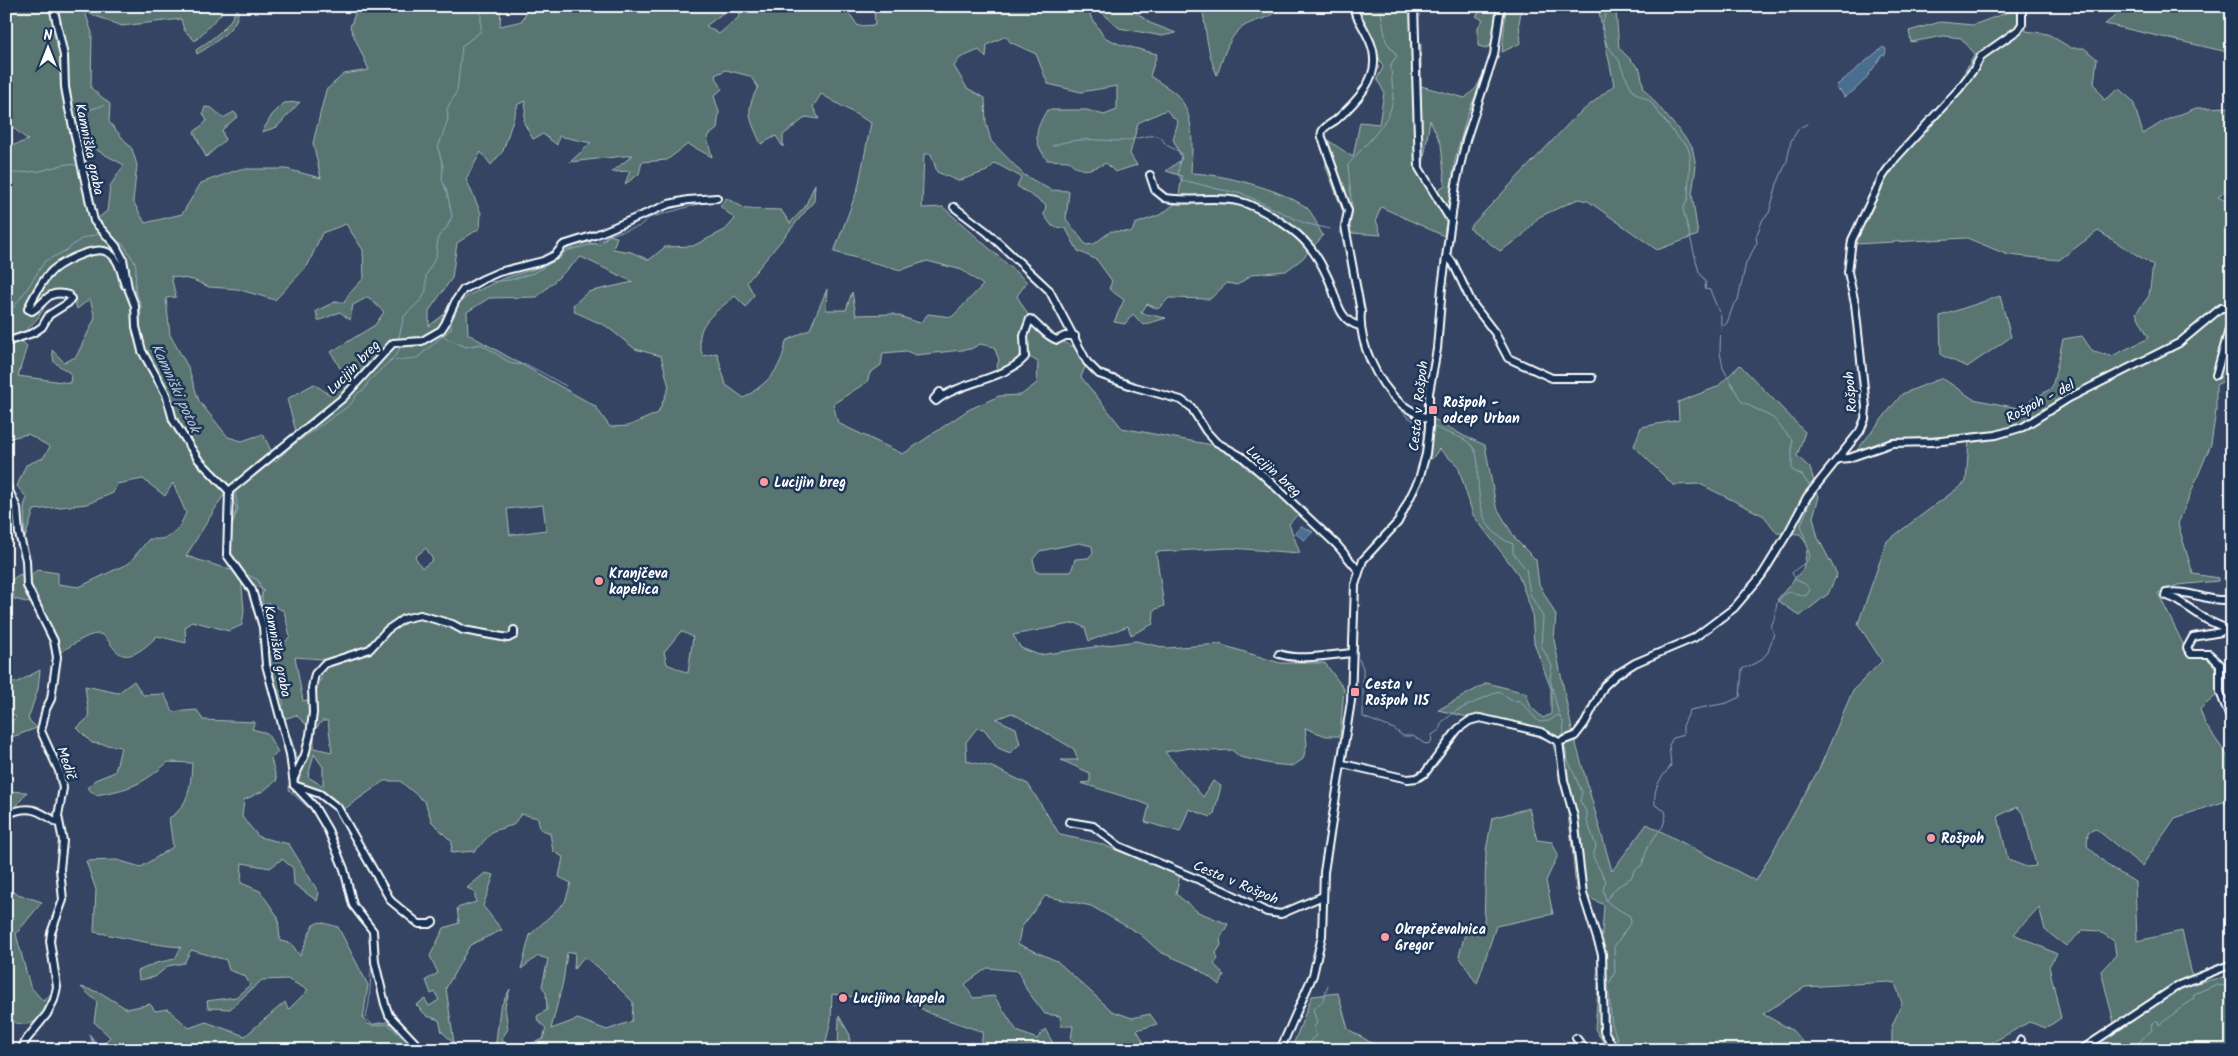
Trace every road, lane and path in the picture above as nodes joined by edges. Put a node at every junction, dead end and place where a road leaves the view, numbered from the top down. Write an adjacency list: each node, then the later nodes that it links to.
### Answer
1 (53, 6): 11 (street, Kamniška graba)
2 (1352, 6): 14 (street)
3 (1414, 6): 9 (street)
4 (1501, 6): 9 (street, Cesta v Rošpoh)
5 (2022, 6): 21 (street, Rošpoh)
6 (1150, 175): 14 (street)
7 (717, 198): 23 (street, Lucijin breg)
8 (954, 207): 15 (street, Lucijin breg)
9 (1451, 221): 10 (street, Cesta v Rošpoh)
10 (1447, 256): 18 (street); 20 (street, Cesta v Rošpoh)
11 (128, 288): 16 (street, Kamniška graba); 23 (street, Kamniška graba)
12 (2232, 308): 21 (street, Rošpoh - del)
13 (2232, 319): 17 (street)
14 (1360, 326): 20 (street)
15 (1075, 336): 19 (street); 24 (street, Lucijin breg)
16 (6, 342)
17 (2216, 375)
18 (1592, 378)
19 (940, 392)
20 (1429, 419): 24 (street, Cesta v Rošpoh)
21 (1838, 459): 30 (street, Rošpoh)
22 (6, 484): 35 (street, Medič)
23 (229, 491): 32 (street, Kamniška graba)
24 (1358, 570): 27 (street, Cesta v Rošpoh)
25 (2232, 599): 29 (street)
26 (514, 630): 32 (street)
27 (1352, 653): 28 (street); 31 (street, Cesta v Rošpoh)
28 (1279, 654)
29 (2232, 723)
30 (1563, 741): 31 (street); 45 (street)
31 (1343, 764): 36 (street, Cesta v Rošpoh)
32 (293, 777): 37 (street); 42 (street)
33 (6, 815): 35 (street)
34 (1069, 822): 36 (street, Cesta v Rošpoh)
35 (58, 823): 41 (street, Medič)
36 (1323, 896): 43 (street, Cesta v Rošpoh)
37 (434, 922)
38 (2232, 964): 47 (street)
39 (1576, 1038): 44 (street)
40 (2021, 1040): 46 (street)
41 (21, 1050)
42 (422, 1050)
43 (1280, 1050)
44 (1586, 1050)
45 (1615, 1050)
46 (2016, 1050)
47 (2081, 1050)

